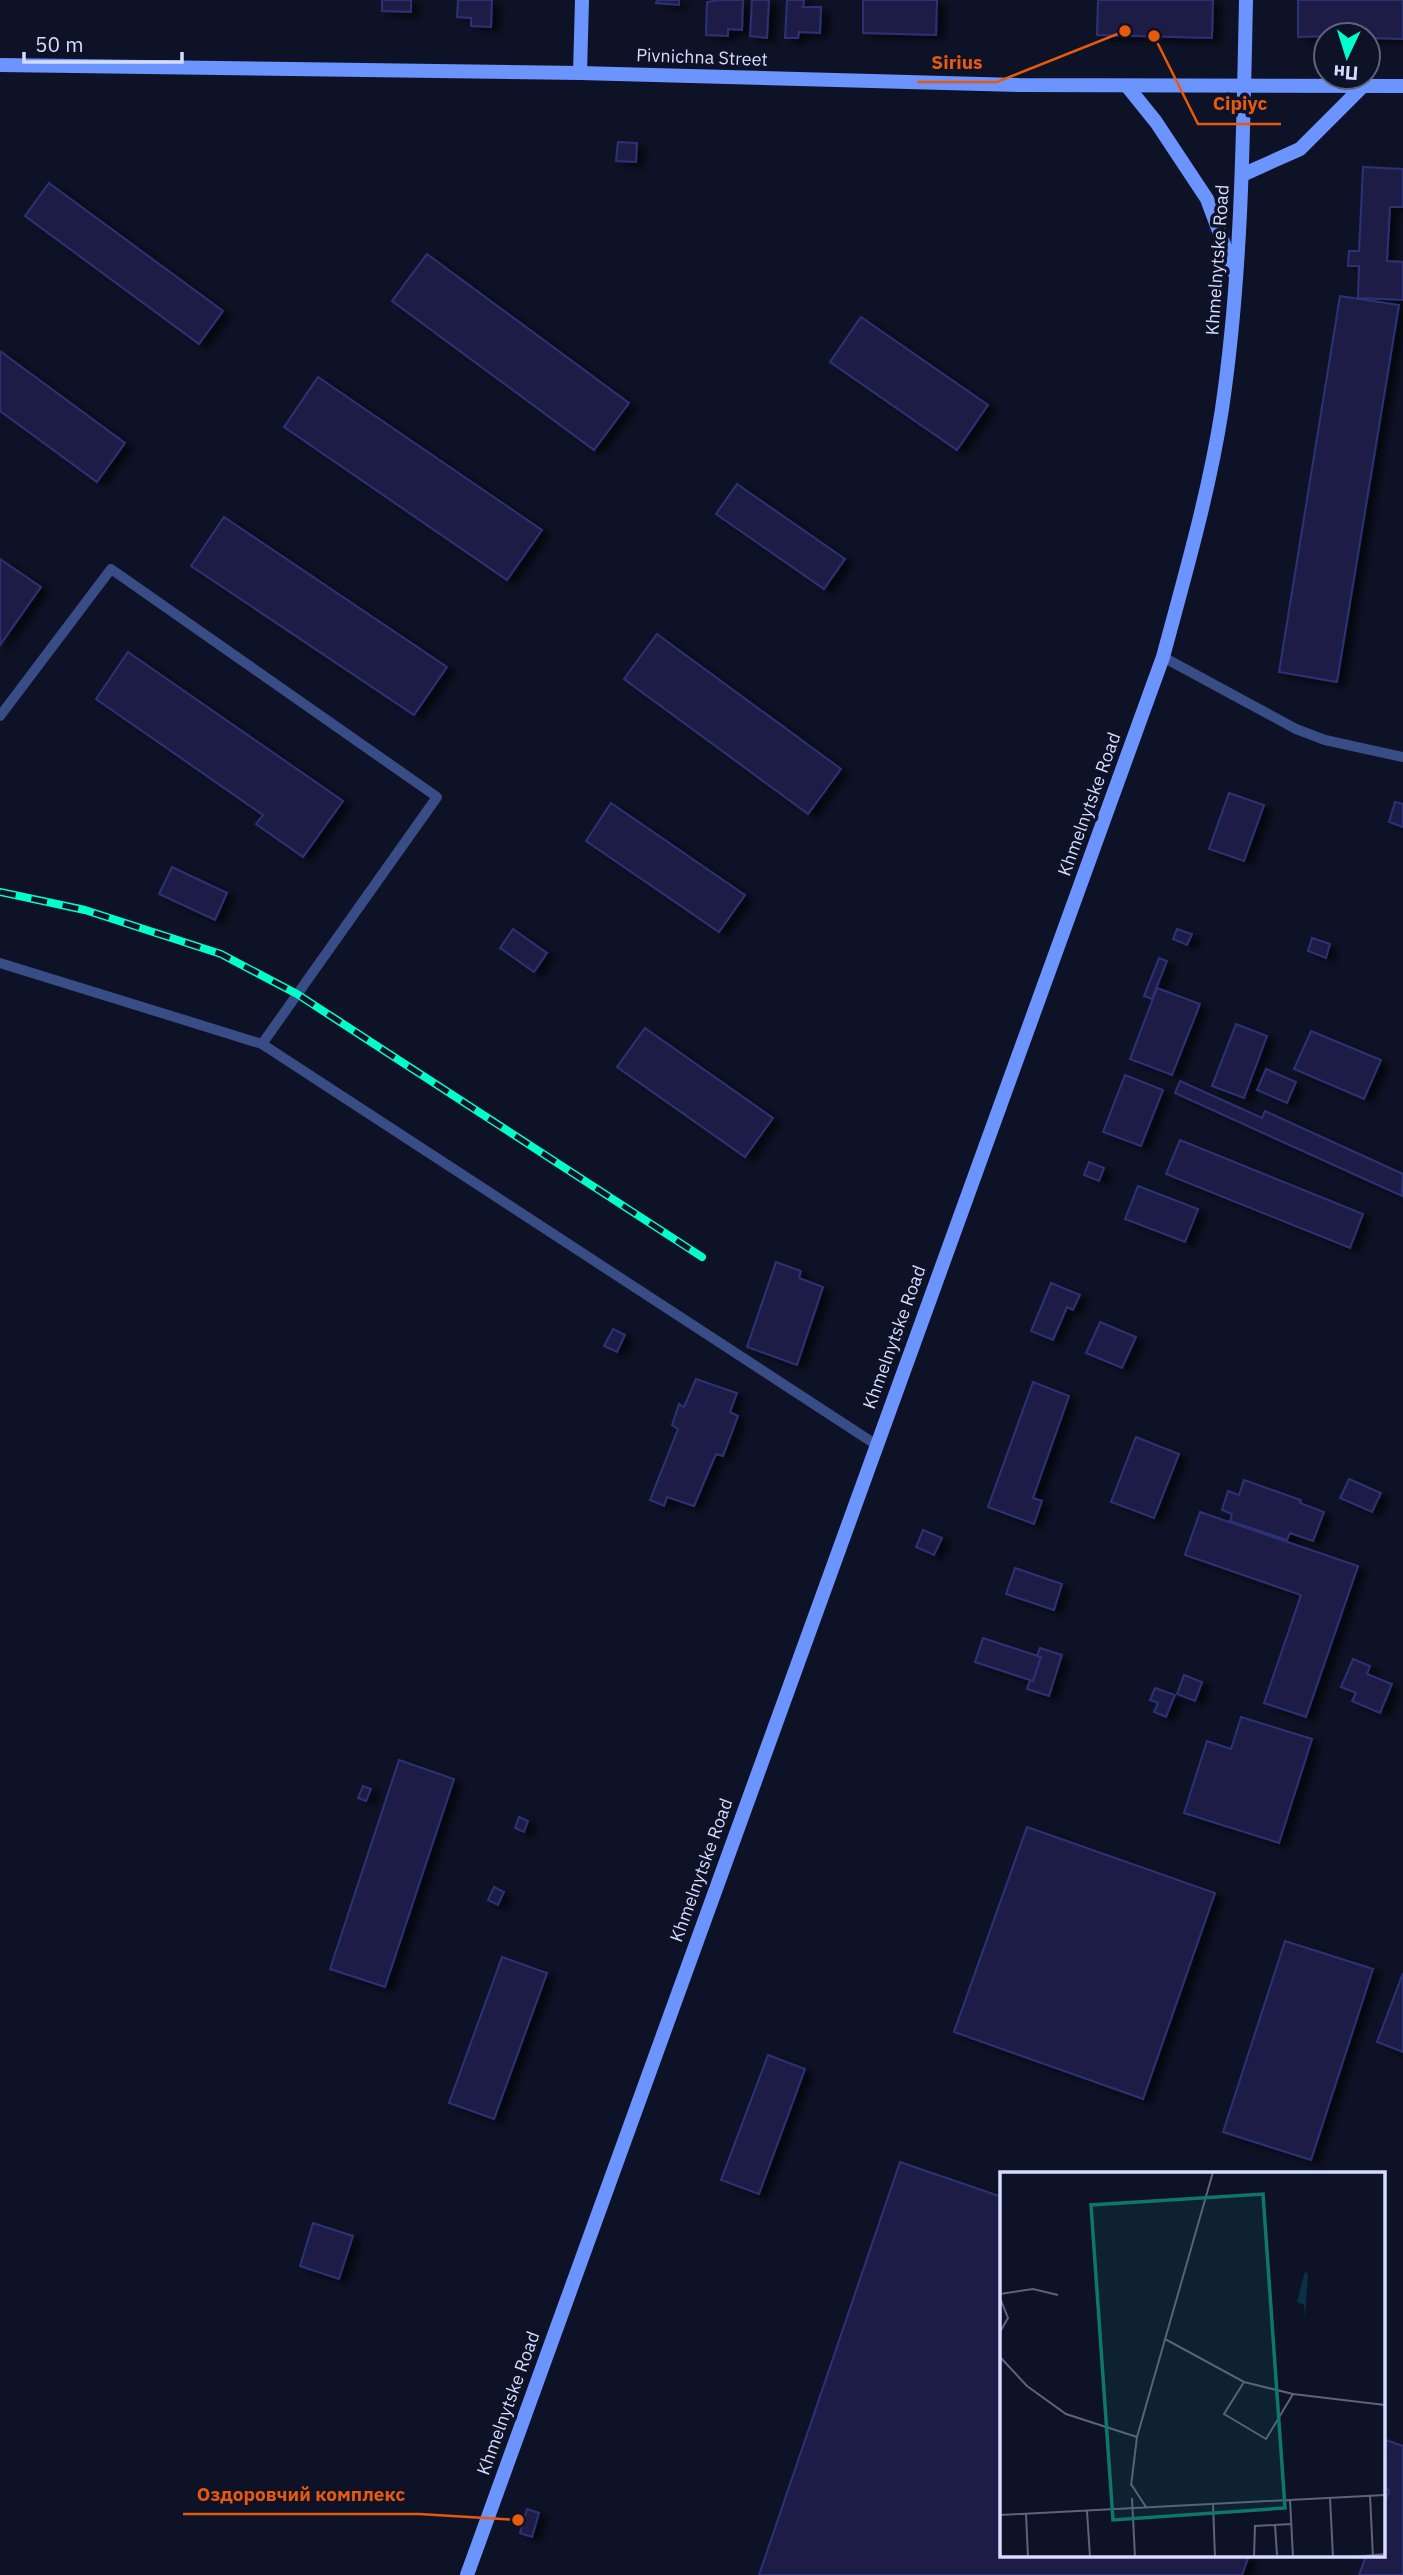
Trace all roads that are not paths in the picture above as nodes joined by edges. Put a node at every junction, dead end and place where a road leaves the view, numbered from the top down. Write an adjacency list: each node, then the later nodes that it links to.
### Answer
1 (582, 0): 4 (street)
2 (1246, 0): 6 (street, Khmelnytske Road)
3 (0, 65): 4 (street, Pivnichna Street)
4 (580, 73): 5 (street, Pivnichna Street)
5 (1127, 86): 6 (street, Pivnichna Street); 12 (street)
6 (1244, 86): 7 (street, Pivnichna Street); 11 (street, Khmelnytske Road)
7 (1312, 86)
8 (1382, 86): 9 (street, Pivnichna Street)
9 (1403, 86)
10 (1358, 91): 11 (street)
11 (1242, 175): 12 (street, Khmelnytske Road)
12 (1236, 277): 13 (street, Khmelnytske Road)
13 (1163, 657): 15 (lane); 18 (street, Khmelnytske Road)
14 (0, 716): 17 (lane)
15 (1403, 757)
16 (0, 963): 17 (lane)
17 (262, 1044): 18 (lane)
18 (875, 1444): 19 (street, Khmelnytske Road)
19 (467, 2575)

